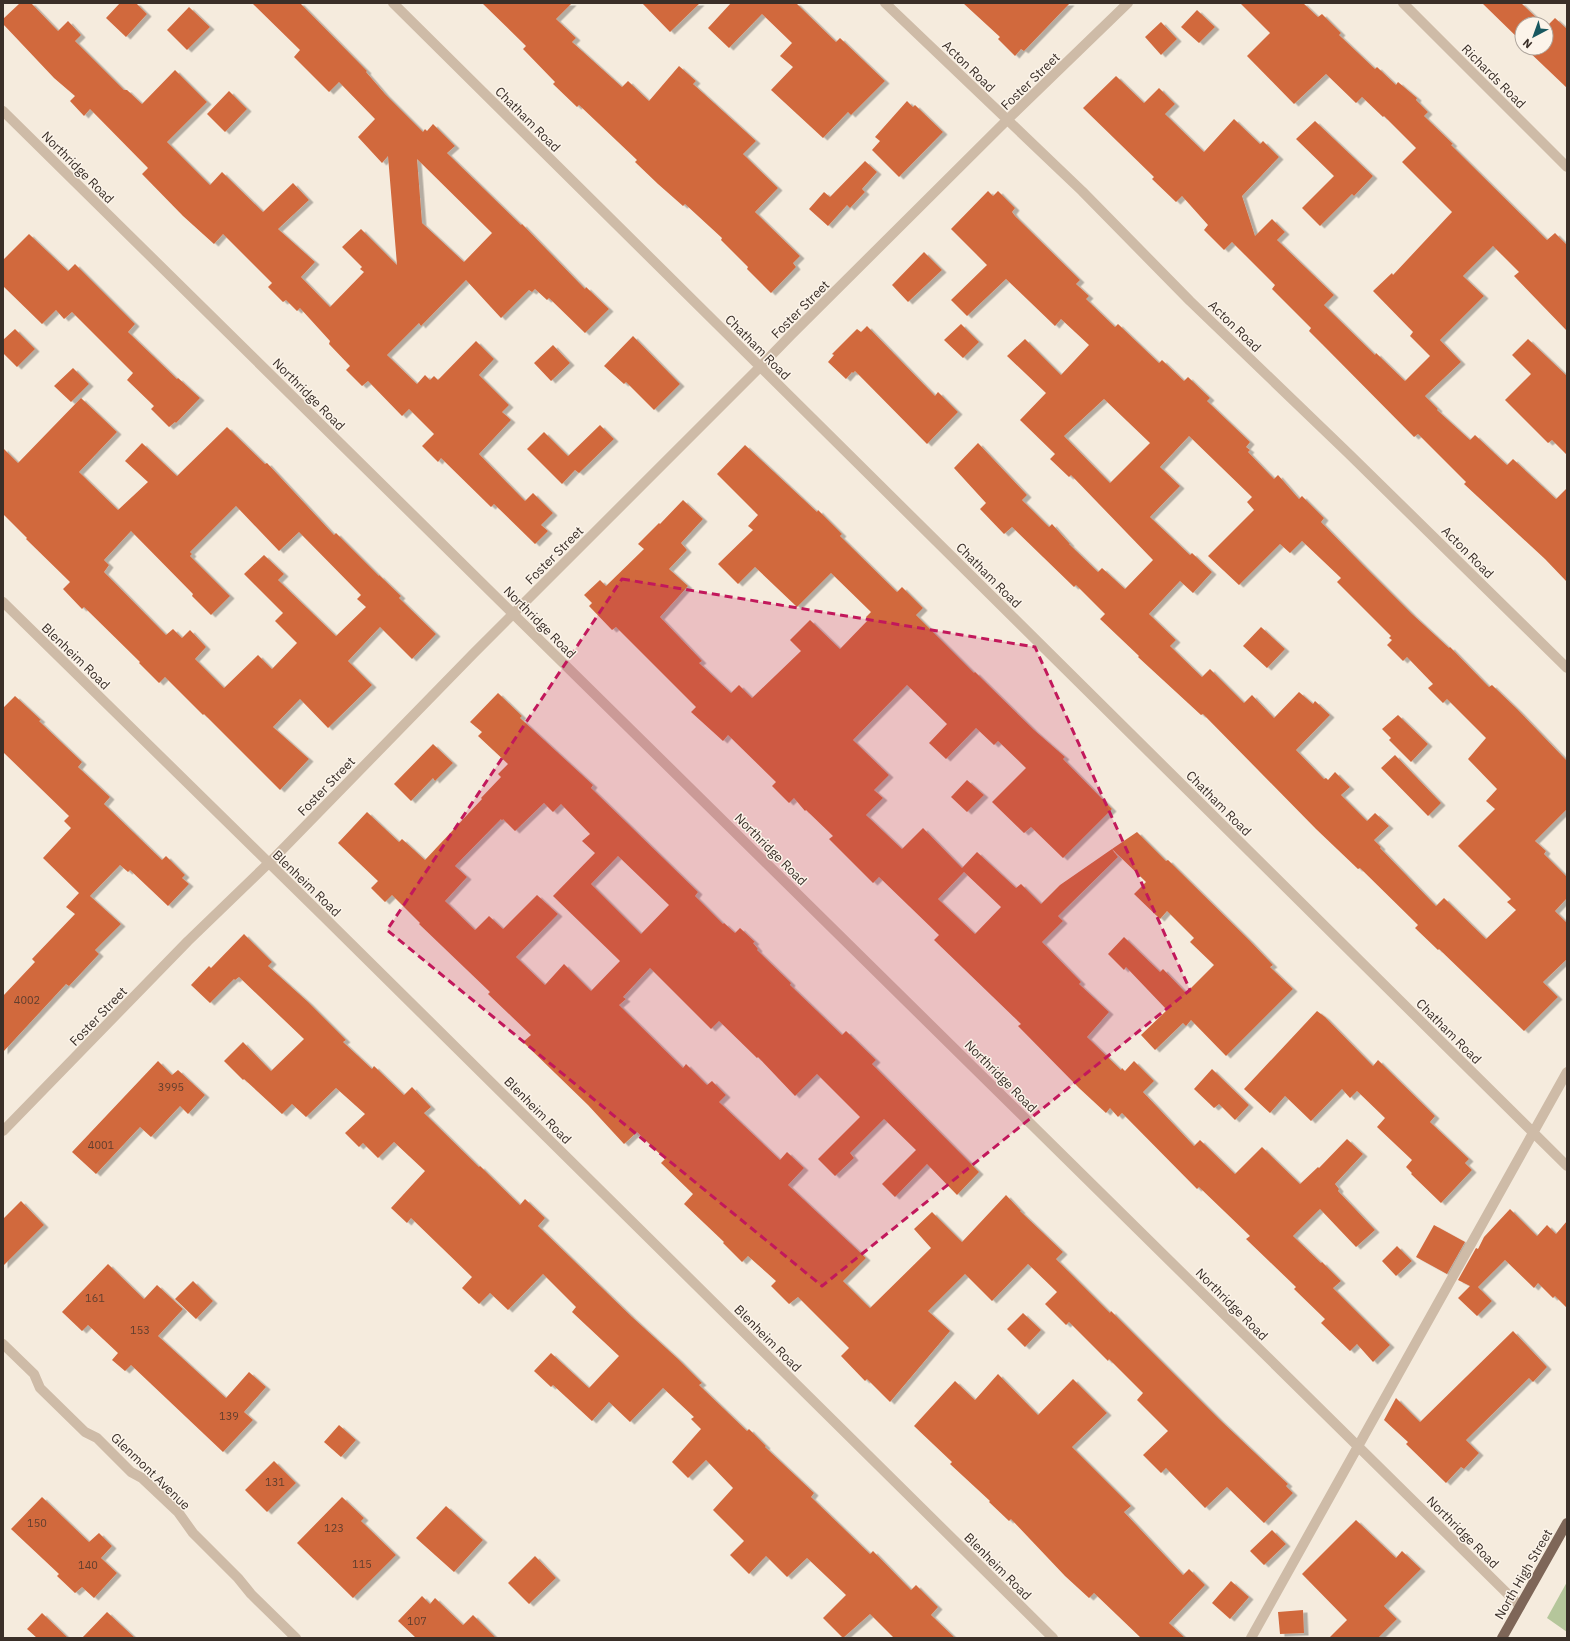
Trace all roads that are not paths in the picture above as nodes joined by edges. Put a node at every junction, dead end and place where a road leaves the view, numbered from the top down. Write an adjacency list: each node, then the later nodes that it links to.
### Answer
1 (392, 3): 8 (street, Chatham Road)
2 (885, 3): 6 (street, Acton Road)
3 (1128, 3): 6 (street, Foster Street)
4 (1403, 3): 7 (street, Richards Road)
5 (3, 111): 10 (street, Northridge Road)
6 (1007, 120): 8 (street, Foster Street); 11 (street, Acton Road)
7 (1567, 167)
8 (760, 368): 10 (street, Foster Street); 15 (street, Chatham Road)
9 (3, 602): 12 (street, Blenheim Road)
10 (514, 614): 12 (street, Foster Street); 18 (street, Northridge Road)
11 (1567, 668)
12 (268, 862): 14 (street, Foster Street); 22 (street, Blenheim Road)
13 (1567, 1072): 15 (street)
14 (3, 1131)
15 (1533, 1133): 16 (street, Chatham Road); 18 (street)
16 (1567, 1166)
17 (3, 1344): 21 (street, Glenmont Avenue)
18 (1358, 1446): 20 (street, Northridge Road); 23 (street)
19 (1567, 1522): 20 (main road, North High Street)
20 (1520, 1606): 24 (main road, North High Street)
21 (296, 1638)
22 (1053, 1638)
23 (1250, 1638)
24 (1502, 1638)

